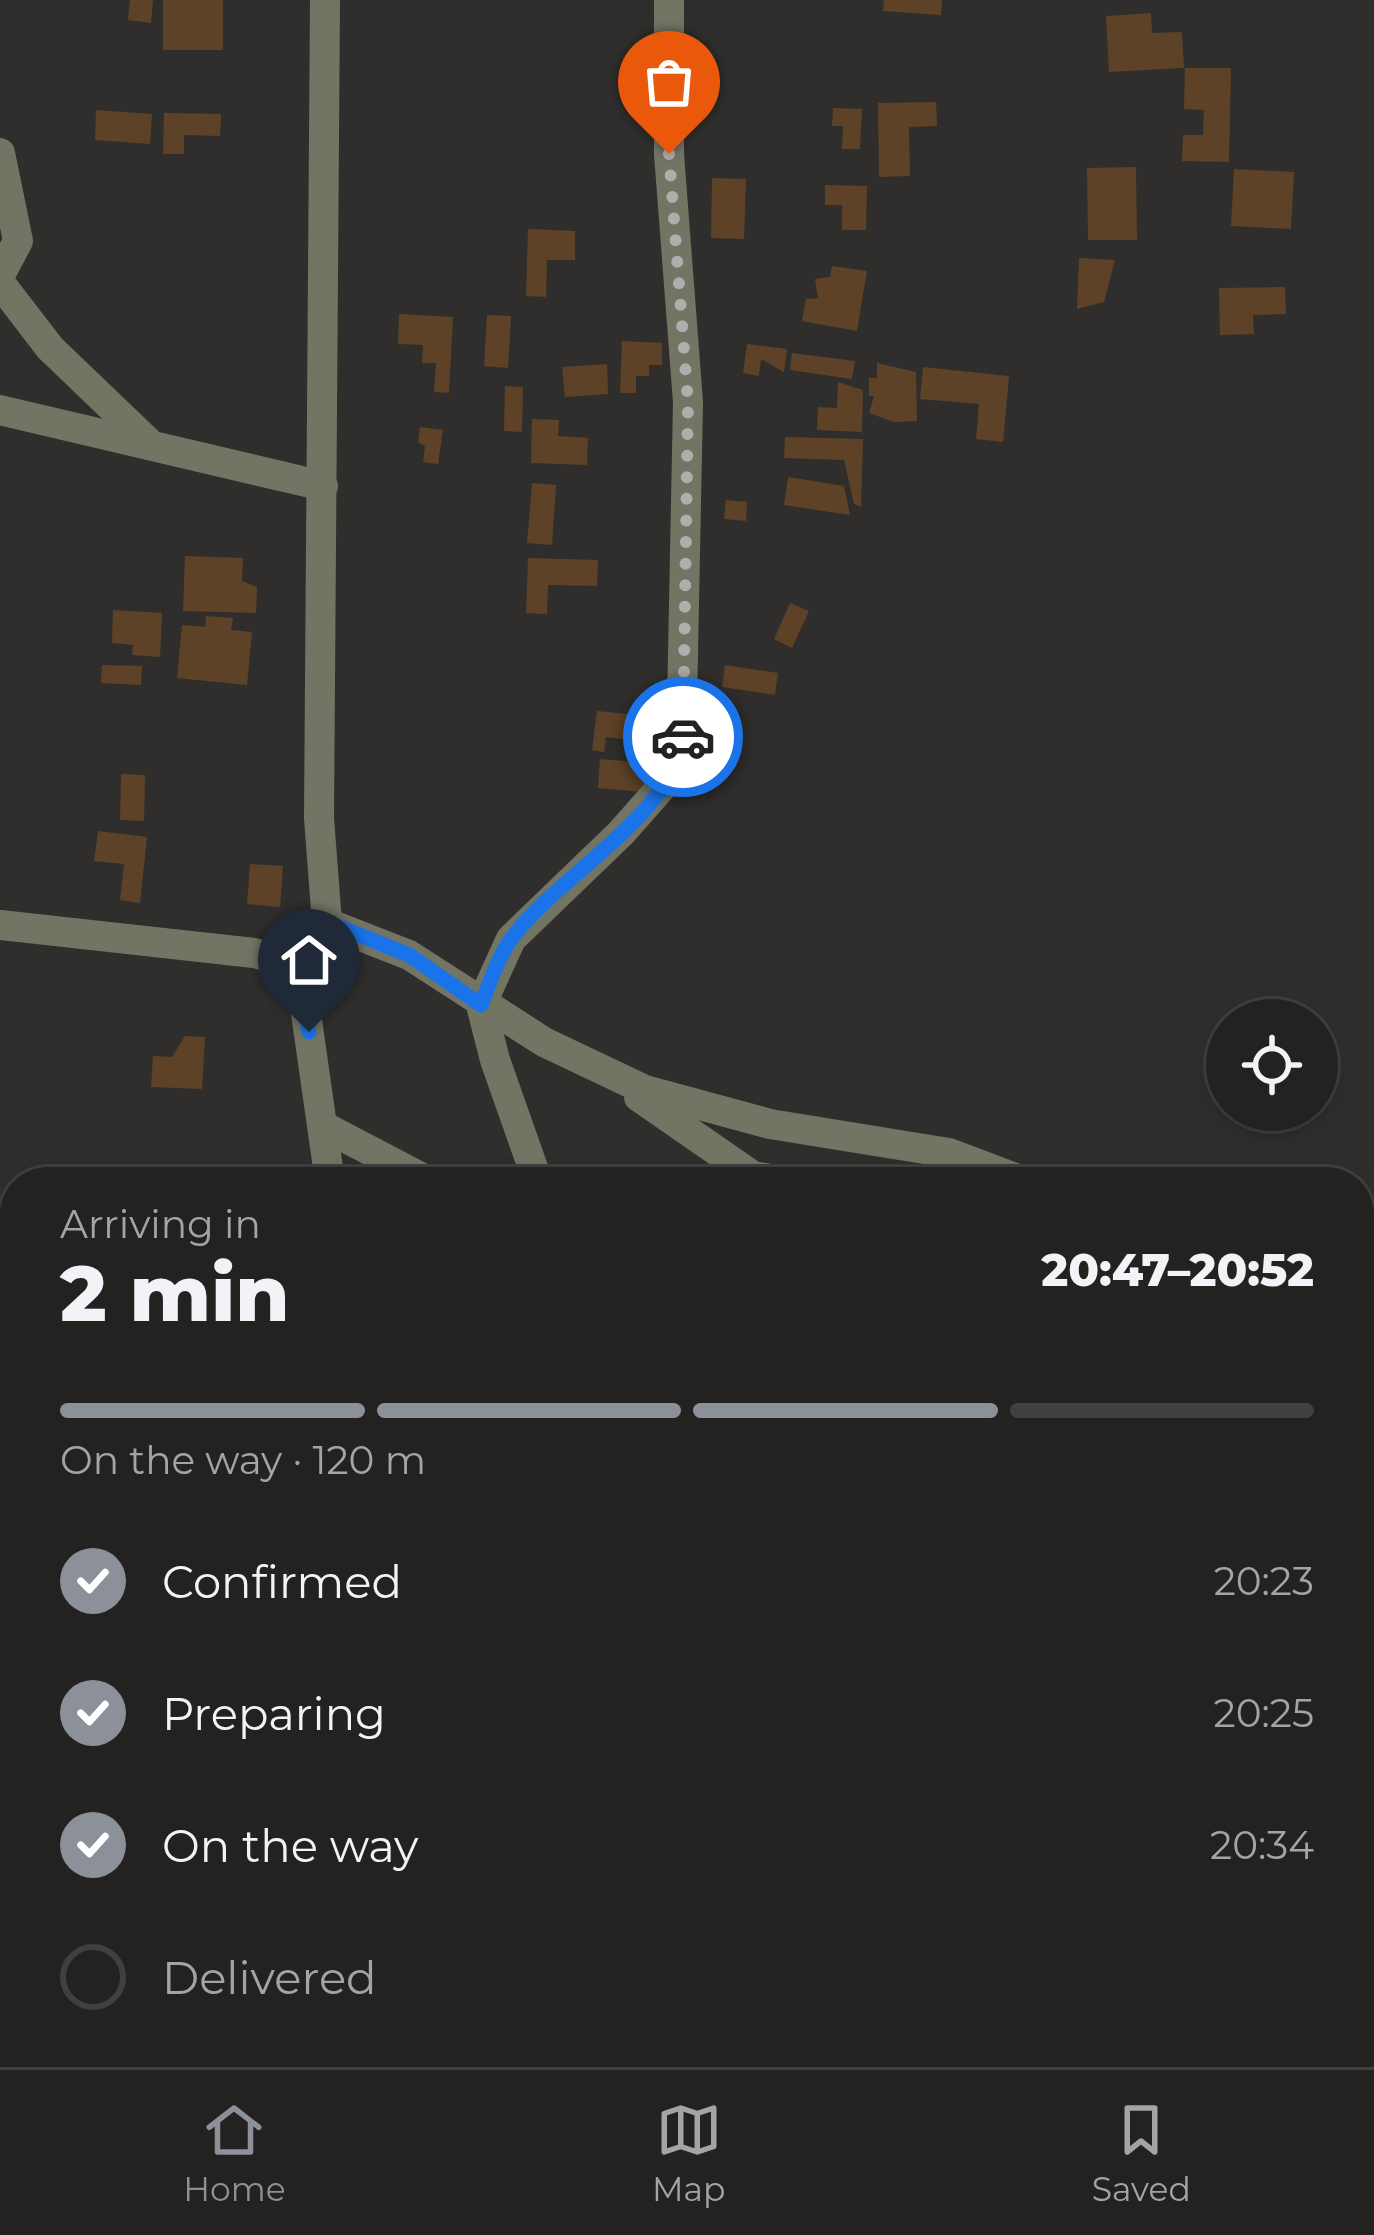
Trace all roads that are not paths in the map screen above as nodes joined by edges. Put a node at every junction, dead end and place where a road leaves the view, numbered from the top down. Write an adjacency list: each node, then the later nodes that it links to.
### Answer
1 (325, 0): 7 (street)
2 (669, 0): 11 (street)
3 (0, 153): 4 (street)
4 (0, 279): 6 (street)
5 (0, 410): 6 (street)
6 (148, 442): 7 (street)
7 (323, 486): 8 (street)
8 (327, 922): 10 (street); 11 (street)
9 (0, 925): 10 (street)
10 (302, 985): 13 (street)
11 (481, 1005): 12 (street); 16 (street)
12 (606, 1072): 17 (street); 18 (street)
13 (323, 1126): 14 (street); 15 (street)
14 (328, 1167)
15 (401, 1167)
16 (533, 1167)
17 (734, 1167)
18 (986, 1167)

